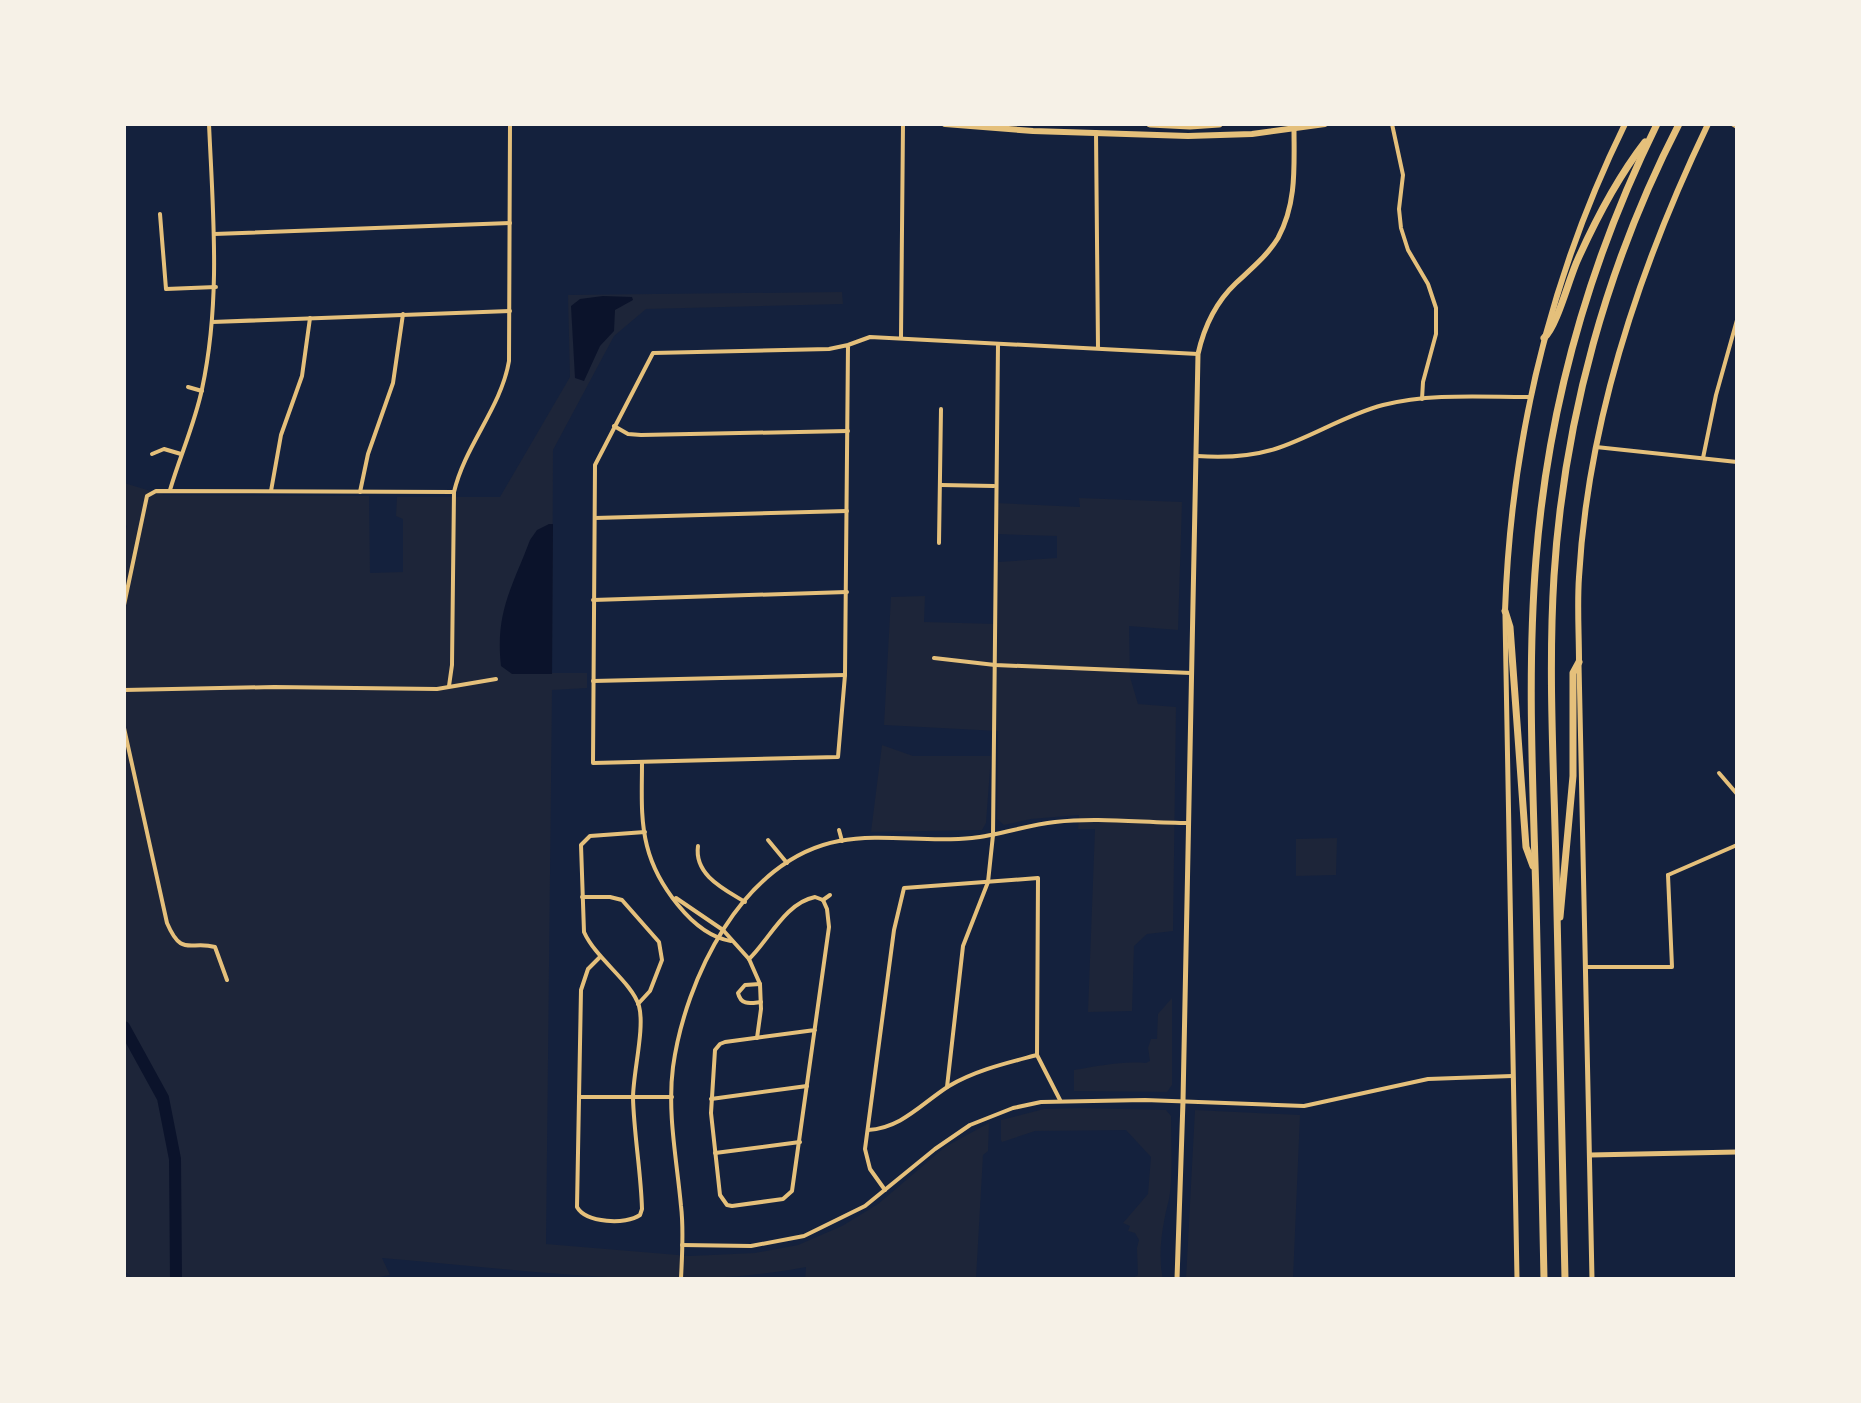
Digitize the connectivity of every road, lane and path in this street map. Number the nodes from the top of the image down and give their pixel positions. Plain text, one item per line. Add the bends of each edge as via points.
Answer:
1 (209, 124) edge
2 (510, 124) edge
3 (903, 124) edge
4 (945, 124) edge
5 (1034, 124) edge
6 (1150, 124) edge
7 (1219, 124) edge
8 (1325, 124) edge
9 (1392, 124) edge
10 (1625, 124) edge
11 (1679, 124) edge
12 (1708, 124) edge
13 (1294, 126) edge
14 (1656, 127) edge
15 (1060, 131) junction
16 (1096, 132) junction
17 (160, 214) dead end
18 (510, 223) junction
19 (214, 234) junction
20 (216, 287) junction
21 (510, 311) junction
22 (403, 314) junction
23 (310, 318) junction
24 (1737, 320) edge
25 (212, 322) junction
26 (901, 337) junction
27 (1544, 338) junction
28 (998, 344) junction
29 (848, 345) junction
30 (1098, 348) junction
31 (1198, 354) junction
32 (188, 387) dead end
33 (202, 391) junction
34 (1530, 397) junction
35 (1422, 399) junction
36 (941, 409) dead end
37 (614, 426) junction
38 (848, 431) junction
39 (1596, 447) junction
40 (152, 454) dead end
41 (181, 454) junction
42 (1197, 456) junction
43 (1703, 458) junction
44 (1737, 462) edge
45 (940, 485) junction
46 (994, 486) junction
47 (170, 490) junction
48 (271, 491) junction
49 (360, 492) junction
50 (454, 492) junction
51 (847, 511) junction
52 (595, 518) junction
53 (939, 543) dead end
54 (847, 592) junction
55 (593, 600) junction
56 (124, 605) edge
57 (1505, 611) junction
58 (934, 658) dead end
59 (1579, 662) junction
60 (995, 665) junction
61 (1193, 673) junction
62 (845, 675) junction
63 (496, 679) dead end
64 (593, 681) junction
65 (449, 686) junction
66 (124, 690) edge
67 (124, 728) edge
68 (642, 763) junction
69 (1719, 773) dead end
70 (1737, 794) edge
71 (1189, 823) junction
72 (839, 830) dead end
73 (645, 832) junction
74 (993, 835) junction
75 (768, 840) dead end
76 (842, 841) junction
77 (1737, 845) edge
78 (698, 846) dead end
79 (787, 863) junction
80 (1536, 872) junction
81 (1660, 873) dead end
82 (1668, 875) junction
83 (988, 882) junction
84 (830, 895) dead end
85 (673, 896) junction
86 (582, 897) junction
87 (823, 900) junction
88 (745, 902) junction
89 (723, 930) junction
90 (718, 939) junction
91 (1557, 939) junction
92 (731, 941) junction
93 (600, 957) junction
94 (749, 959) junction
95 (1586, 967) junction
96 (227, 980) dead end
97 (760, 984) junction
98 (761, 1002) junction
99 (638, 1004) junction
100 (815, 1030) junction
101 (757, 1038) junction
102 (1037, 1055) junction
103 (1512, 1076) junction
104 (807, 1086) junction
105 (947, 1087) junction
106 (579, 1097) junction
107 (633, 1097) junction
108 (672, 1097) junction
109 (711, 1099) junction
110 (1060, 1100) junction
111 (1183, 1101) junction
112 (868, 1130) junction
113 (800, 1142) junction
114 (1737, 1152) edge
115 (715, 1153) junction
116 (1590, 1155) junction
117 (885, 1190) junction
118 (682, 1245) junction
119 (681, 1279) edge
120 (1177, 1279) edge
121 (1517, 1279) edge
122 (1544, 1279) edge
123 (1565, 1279) edge
124 (1592, 1279) edge

1 - 19 street
2 - 18 street
3 - 26 street
4 - 15 main road
5 - 15 main road
6 - 7 highway
8 - 13 main road
9 - 35 street via 1403,175 1401,228 1436,308
10 - 27 main road via 1581,224
11 - 91 highway via 1609,292 1585,374 1564,480 1552,625
12 - 39 main road via 1655,244 1618,356
13 - 16 main road via 1252,134 1188,136
13 - 31 main road via 1294,188 1285,222 1271,248 1222,298
14 - 27 highway via 1599,217
14 - 80 highway via 1586,299 1547,463 1533,607
15 - 16 main road
16 - 30 street
17 - 20 street via 166,289
18 - 19 street
18 - 21 street
19 - 20 street
20 - 25 street
21 - 22 street
21 - 50 street via 504,385 462,465
22 - 23 street
22 - 49 street via 393,383
23 - 25 street
23 - 48 street via 302,376 281,435
24 - 43 street
25 - 33 street
26 - 28 street
26 - 29 street via 870,337
27 - 34 main road
28 - 30 street
28 - 46 street
29 - 37 street via 653,353
29 - 38 street
30 - 31 street
31 - 42 main road
32 - 33 street
33 - 41 street
34 - 35 street
34 - 57 main road via 1512,506
35 - 42 street via 1356,414 1258,454
36 - 45 street
37 - 38 street via 641,435
37 - 52 street via 595,465
38 - 51 street
39 - 43 street
39 - 59 main road via 1579,576
40 - 41 street via 164,449
41 - 47 street
42 - 61 main road
43 - 44 street
45 - 46 street
45 - 53 street
46 - 60 street
47 - 48 street
47 - 56 street via 147,496
48 - 49 street
49 - 50 street
50 - 65 street
51 - 52 street
51 - 54 street
52 - 55 street
54 - 55 street
54 - 62 street
55 - 64 street
57 - 80 highway via 1526,847
57 - 103 main road
58 - 60 street
59 - 91 highway via 1573,673 1572,785
59 - 95 main road
60 - 61 street
60 - 74 street
61 - 71 main road
62 - 64 street
62 - 68 street via 838,757
63 - 65 street
64 - 68 street via 593,763
65 - 66 street
67 - 96 street via 167,923 185,946 215,947
68 - 73 street
69 - 70 street
71 - 74 street via 1058,822
71 - 111 main road
72 - 76 street
73 - 85 street via 651,859
73 - 86 street via 585,839
74 - 76 street
74 - 83 street
75 - 79 street
76 - 79 street
77 - 82 street
78 - 88 street via 705,873
79 - 88 street
80 - 122 highway
81 - 82 street
82 - 95 street via 1672,967
83 - 102 street via 1038,878
83 - 105 street via 963,946
83 - 112 street via 904,888
84 - 87 street
85 - 89 street
85 - 90 street via 684,914
86 - 93 street via 584,932
86 - 99 street via 617,898 659,942 662,960 650,991
87 - 94 street via 803,901
87 - 100 street via 829,927
88 - 89 street
89 - 90 street
89 - 92 street
90 - 92 street
90 - 108 street via 685,1008
91 - 123 highway
92 - 94 street
93 - 99 street
93 - 106 street via 588,969 581,990
94 - 97 street
95 - 116 main road
97 - 98 street
97 - 98 street via 745,985 738,993 746,1004
98 - 101 street
99 - 107 street via 641,1024
100 - 101 street
100 - 104 street
101 - 109 street via 717,1046
102 - 105 street
102 - 110 street
103 - 111 street via 1428,1079 1304,1106
103 - 121 main road
104 - 109 street
104 - 113 street
105 - 112 street via 896,1125
106 - 107 street
106 - 107 street via 581,1213 628,1221 640,1215 642,1203
107 - 108 street
108 - 118 street
109 - 115 street
110 - 111 street
110 - 117 street via 1013,1108 970,1125
111 - 120 main road
112 - 117 street via 870,1169
113 - 115 street
113 - 115 street via 790,1195 783,1199 727,1205 720,1195
114 - 116 main road
116 - 124 main road
117 - 118 street via 865,1206 804,1236 751,1246
118 - 119 street

